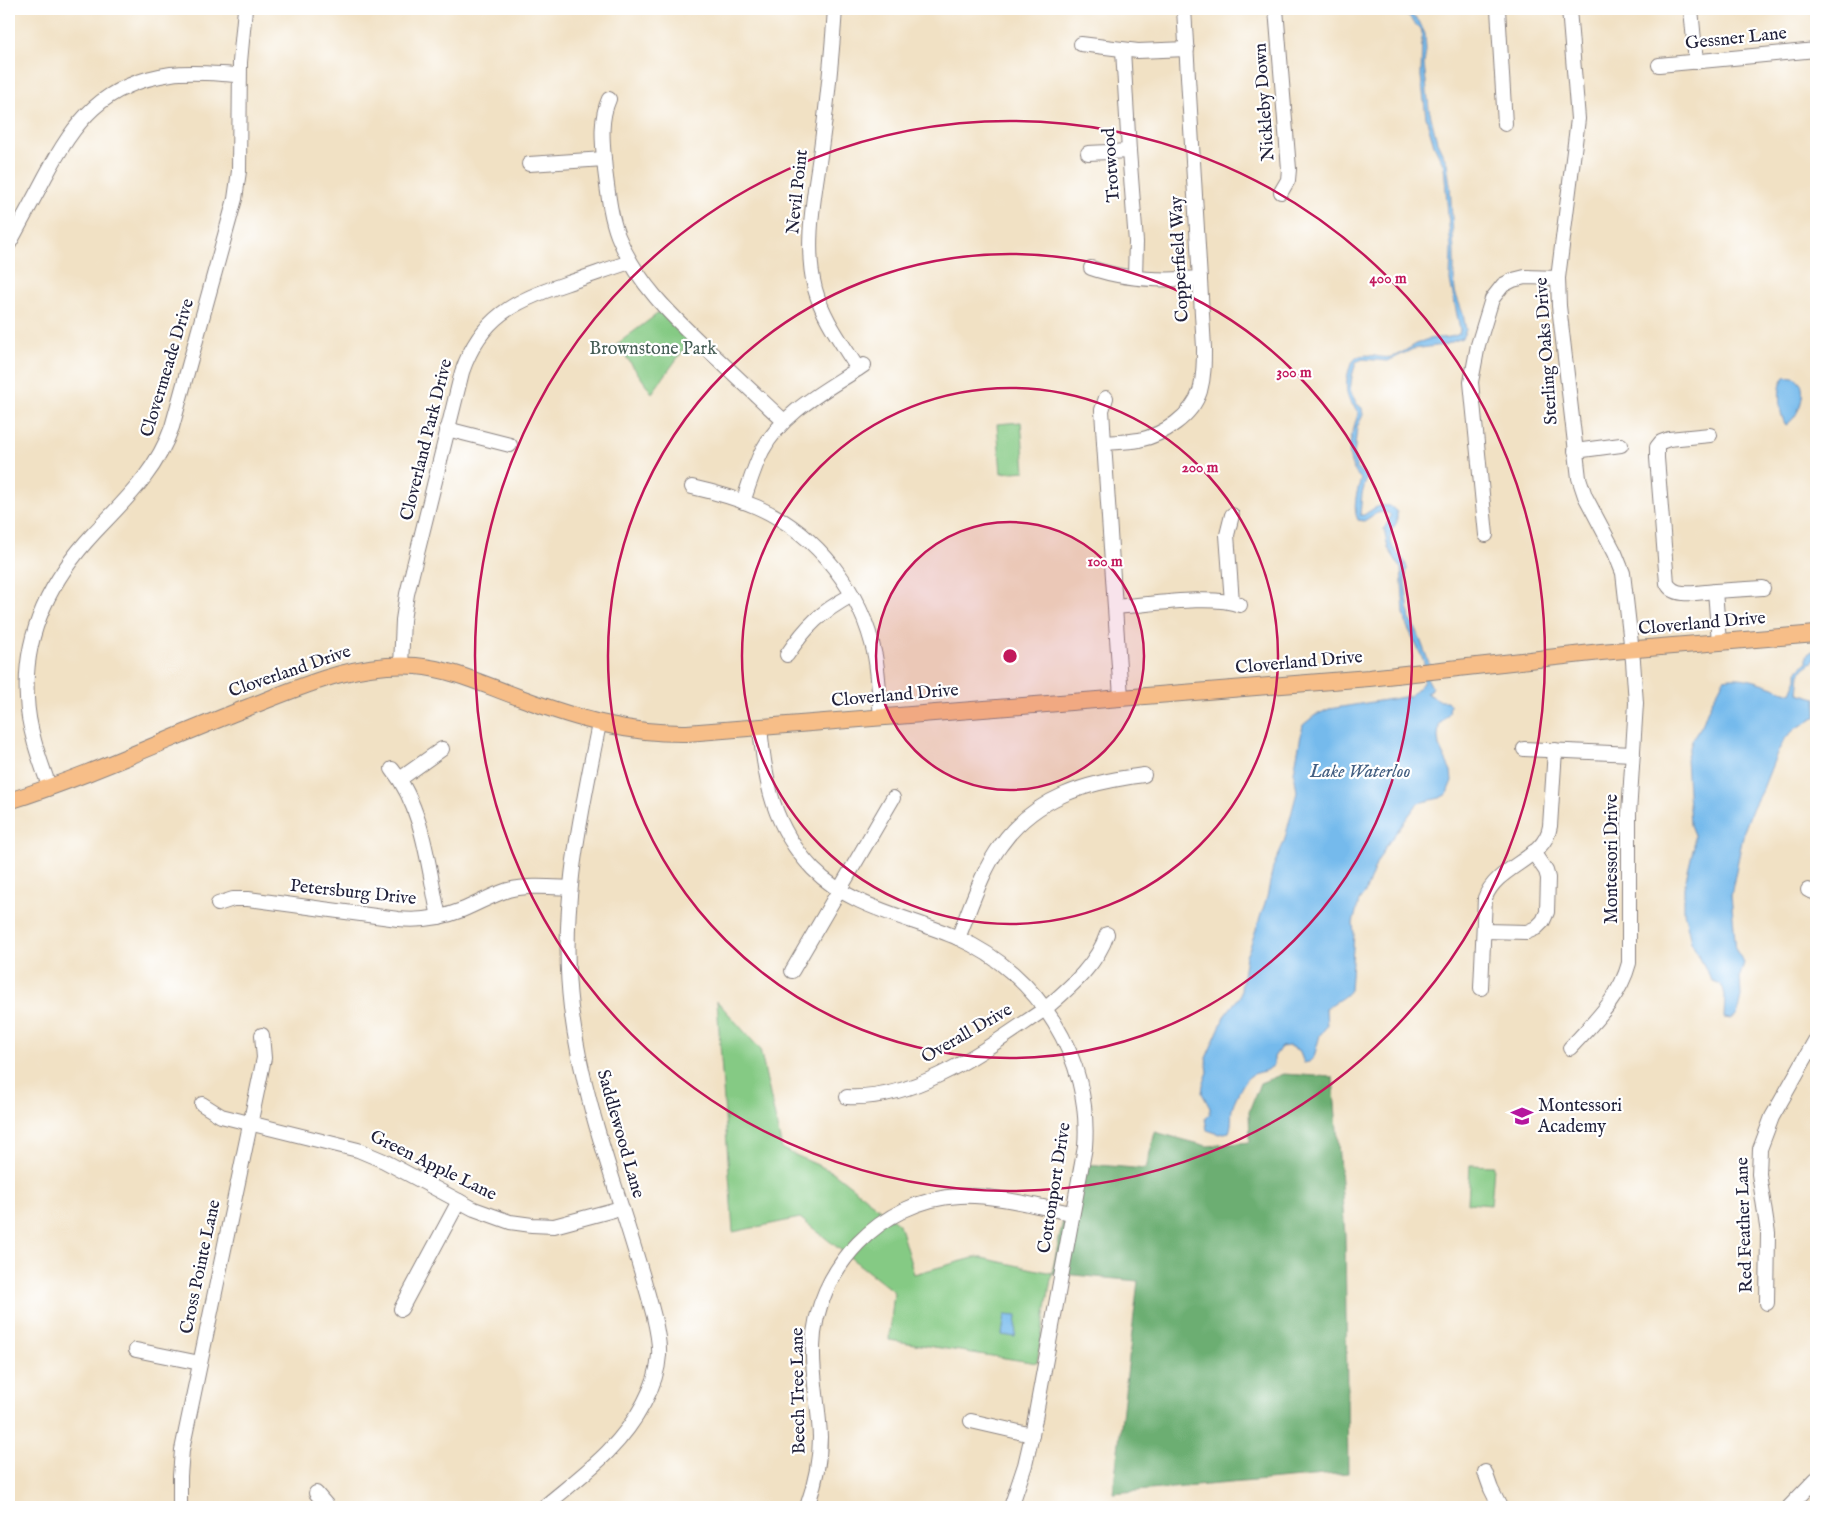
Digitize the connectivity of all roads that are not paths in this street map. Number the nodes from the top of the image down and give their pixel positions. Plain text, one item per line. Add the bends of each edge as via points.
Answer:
1 (245, 9) edge
2 (835, 9) edge
3 (1184, 9) edge
4 (1276, 9) edge
5 (1498, 9) edge
6 (1569, 9) edge
7 (1691, 9) edge
8 (1081, 44) dead end
9 (1187, 49) junction
10 (1123, 50) junction
11 (1816, 50) edge
12 (1696, 62) junction
13 (1659, 65) dead end
14 (239, 75) junction
15 (609, 99) dead end
16 (1505, 124) dead end
17 (1129, 151) junction
18 (1088, 153) dead end
19 (604, 159) junction
20 (529, 164) dead end
21 (1281, 192) dead end
22 (9, 244) edge
23 (630, 262) junction
24 (1091, 268) dead end
25 (1135, 277) junction
26 (1200, 278) junction
27 (1558, 278) junction
28 (1106, 398) dead end
29 (784, 421) junction
30 (447, 429) junction
31 (1710, 435) dead end
32 (510, 444) dead end
33 (1104, 444) junction
34 (1621, 445) dead end
35 (1575, 451) junction
36 (692, 487) dead end
37 (744, 502) junction
38 (1232, 515) dead end
39 (1486, 535) dead end
40 (1763, 588) dead end
41 (1715, 591) junction
42 (852, 594) junction
43 (1116, 607) junction
44 (1816, 634) edge
45 (1719, 642) junction
46 (1632, 650) junction
47 (787, 655) dead end
48 (401, 666) junction
49 (1121, 697) junction
50 (881, 717) junction
51 (599, 724) junction
52 (760, 727) junction
53 (442, 749) dead end
54 (1524, 749) dead end
55 (1555, 750) junction
56 (1633, 754) junction
57 (1144, 775) dead end
58 (49, 786) junction
59 (892, 798) dead end
60 (9, 801) edge
61 (1534, 852) junction
62 (570, 888) junction
63 (840, 890) junction
64 (218, 904) dead end
65 (439, 917) junction
66 (1484, 931) junction
67 (1107, 934) dead end
68 (958, 938) junction
69 (792, 971) dead end
70 (1482, 988) dead end
71 (1045, 1009) junction
72 (262, 1035) dead end
73 (1816, 1039) edge
74 (1570, 1048) dead end
75 (847, 1096) dead end
76 (202, 1104) dead end
77 (251, 1123) junction
78 (459, 1202) junction
79 (621, 1208) junction
80 (1072, 1213) junction
81 (1767, 1303) dead end
82 (401, 1309) dead end
83 (136, 1350) dead end
84 (200, 1363) junction
85 (971, 1421) dead end
86 (1032, 1436) junction
87 (1485, 1472) dead end
88 (1816, 1479) edge
89 (316, 1493) dead end
90 (180, 1507) edge
91 (328, 1507) edge
92 (544, 1507) edge
93 (806, 1507) edge
94 (1011, 1507) edge
95 (1500, 1507) edge
96 (1789, 1507) edge

1 - 14 street, Clovermeade Drive
2 - 29 street, Nevil Point via 811,260 822,308 833,330 861,367
3 - 9 street, Copperfield Way
4 - 21 street, Nickleby Down via 1289,169 1288,180
5 - 16 street
6 - 27 street, Sterling Oaks Drive via 1578,119
7 - 12 street
8 - 10 street
9 - 10 street
9 - 26 street, Copperfield Way
10 - 17 street, Trotwood
11 - 12 street, Gessner Lane
12 - 13 street, Gessner Lane
14 - 22 street via 164,75 132,84 102,101 68,136
14 - 58 street, Clovermeade Drive via 239,171 235,199 168,437 150,471 59,577 34,633 28,662 27,698 36,748
15 - 19 street via 603,116
17 - 18 street
17 - 25 street, Trotwood via 1136,242
19 - 20 street
19 - 23 street via 613,220
23 - 29 street via 670,314
23 - 30 street, Cloverland Park Drive via 542,292 503,311 470,352
24 - 25 street
25 - 26 street
26 - 33 street, Copperfield Way via 1204,368 1199,393 1192,406 1169,428 1154,436
27 - 35 street, Sterling Oaks Drive
27 - 39 street via 1525,277 1503,285 1492,298 1478,346 1470,382
28 - 33 street via 1102,410
29 - 37 street via 762,452
30 - 32 street
30 - 48 street, Cloverland Park Drive via 407,594
31 - 41 street via 1665,440 1658,448 1657,458 1667,585 1680,593
33 - 43 street
34 - 35 street
35 - 46 street, Sterling Oaks Drive via 1582,490 1623,573
36 - 37 street
37 - 42 street via 771,514 806,538 828,560
38 - 43 street via 1227,534 1236,604 1207,601
40 - 41 street
41 - 45 street
42 - 47 street via 818,617
42 - 50 street via 874,653
43 - 49 street
44 - 45 main road, Cloverland Drive
45 - 46 main road, Cloverland Drive
46 - 49 main road, Cloverland Drive via 1368,678
46 - 56 street, Montessori Drive via 1636,703
48 - 51 main road, Cloverland Drive via 454,674
48 - 58 main road, Cloverland Drive via 351,670 329,676
49 - 50 main road, Cloverland Drive
50 - 52 main road, Cloverland Drive
51 - 52 main road, Cloverland Drive via 675,734
51 - 62 street, Saddlewood Lane via 577,830
52 - 63 street, Cottonport Drive via 766,779 780,822 812,868
53 - 65 street via 396,774 418,818
54 - 55 street
55 - 56 street
55 - 61 street via 1550,830 1546,840
56 - 74 street, Montessori Drive via 1629,814 1629,964 1617,993
57 - 68 street via 1081,787 1054,798 1030,814 994,854
58 - 60 main road, Cloverland Drive
59 - 63 street
61 - 66 street via 1497,879 1489,890 1485,898
61 - 66 street via 1548,878 1547,912 1543,922 1527,932
62 - 65 street, Petersburg Drive via 537,886 509,890
62 - 79 street, Saddlewood Lane via 567,958 574,1029 585,1083
63 - 68 street, Cottonport Drive via 876,908
63 - 69 street
64 - 65 street, Petersburg Drive via 240,899 398,919
66 - 70 street
67 - 71 street, Overall Drive via 1093,961
68 - 71 street, Cottonport Drive via 1004,965
71 - 75 street, Overall Drive via 972,1057 930,1079 883,1094
71 - 80 street, Cottonport Drive via 1071,1055 1085,1109 1084,1147
72 - 77 street, Cross Pointe Lane via 264,1054
73 - 81 street, Red Feather Lane via 1772,1117 1760,1153 1759,1174 1768,1233
76 - 77 street, Green Apple Lane via 221,1116
77 - 78 street, Green Apple Lane via 358,1150
77 - 84 street, Cross Pointe Lane
78 - 79 street, Green Apple Lane via 510,1222 548,1226
78 - 82 street
79 - 92 street, Saddlewood Lane via 654,1317 659,1345 656,1374 637,1416 619,1441 592,1469
80 - 86 street, Cottonport Drive
80 - 93 street, Beech Tree Lane via 974,1196 946,1197 900,1211 869,1232 856,1246 833,1275 817,1316 813,1354 820,1451 816,1480
83 - 84 street
84 - 90 street, Cross Pointe Lane via 181,1456
85 - 86 street
86 - 94 street, Cottonport Drive
87 - 95 street
88 - 96 street
89 - 91 street

